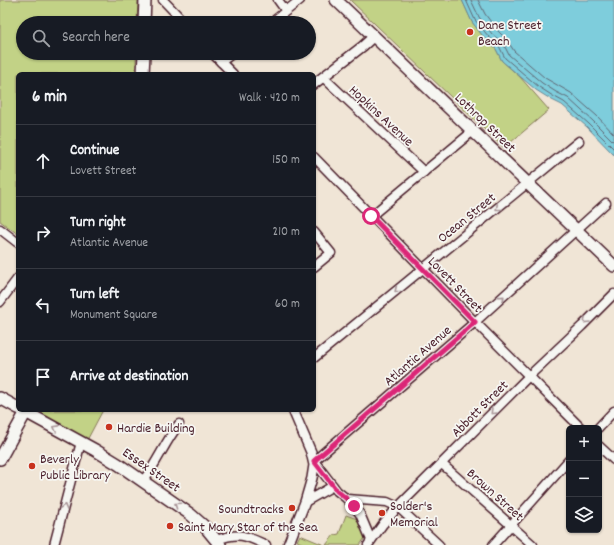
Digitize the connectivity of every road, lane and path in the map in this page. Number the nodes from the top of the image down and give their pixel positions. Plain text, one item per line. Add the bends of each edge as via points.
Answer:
1 (145, 0) edge
2 (163, 0) edge
3 (278, 0) edge
4 (300, 0) edge
5 (336, 0) edge
6 (286, 11) junction
7 (144, 16) edge
8 (178, 16) edge
9 (280, 16) edge
10 (374, 36) junction
11 (144, 60) edge
12 (224, 60) edge
13 (221, 62) joint
14 (143, 72) edge
15 (230, 72) edge
16 (323, 77) junction
17 (316, 82) edge
18 (473, 131) junction
19 (580, 141) dead end
20 (316, 159) edge
21 (424, 172) junction
22 (528, 183) junction
23 (606, 203) dead end
24 (371, 216) junction
25 (0, 229) edge
26 (577, 231) junction
27 (316, 234) edge
28 (16, 241) edge
29 (316, 265) edge
30 (614, 266) edge
31 (423, 269) junction
32 (16, 281) edge
33 (614, 294) edge
34 (0, 302) edge
35 (475, 322) junction
36 (316, 356) edge
37 (529, 376) junction
38 (0, 398) edge
39 (16, 406) edge
40 (614, 411) edge
41 (22, 412) edge
42 (27, 412) edge
43 (294, 412) edge
44 (179, 424) dead end
45 (578, 425) edge
46 (601, 425) edge
47 (82, 442) junction
48 (602, 449) edge
49 (0, 459) edge
50 (614, 460) edge
51 (314, 461) junction
52 (568, 461) edge
53 (442, 464) junction
54 (143, 481) junction
55 (333, 486) junction
56 (347, 499) junction
57 (305, 502) junction
58 (398, 507) junction
59 (512, 525) junction
60 (370, 542) edge
61 (218, 543) edge
62 (54, 545) edge
63 (266, 545) edge
64 (288, 545) edge
65 (439, 545) edge
66 (493, 545) edge
67 (533, 545) edge

1 - 7 main road
2 - 8 street
3 - 6 street
4 - 6 street
5 - 10 main road, Lothrop Street
6 - 9 street
10 - 16 street
10 - 18 main road, Lothrop Street
11 - 14 main road
12 - 13 street
13 - 15 street
16 - 17 street
16 - 21 street, Hopkins Avenue
18 - 21 street
18 - 22 main road, Lothrop Street
19 - 22 street, Ocean Street
20 - 24 street, Lovett Street
21 - 24 street
22 - 26 main road, Lothrop Street
22 -> 31 street, Ocean Street
23 - 26 street, Atlantic Avenue
24 - 31 street, Lovett Street
25 - 28 street
26 - 30 main road, Lothrop Street
35 -> 26 street, Atlantic Avenue
27 - 29 street via 331,253
31 - 35 street, Lovett Street
31 -> 36 street, Ocean Street
32 - 34 street
33 -> 37 street, Abbott Street
35 - 37 street, Lovett Street
35 - 51 street, Atlantic Avenue
37 - 45 street, Lovett Street
37 -> 53 street, Abbott Street
38 - 39 main road, Essex Street
40 - 46 street
41 - 49 main road
47 -> 42 main road, Essex Street
43 - 51 street
44 - 54 street
47 - 54 main road, Essex Street
62 -> 47 street
48 - 50 street
51 - 55 street
51 - 57 street
52 - 59 street
53 - 58 street, Abbott Street
53 - 59 street, Brown Street
61 -> 54 main road, Essex Street via 199,521
55 - 56 street
55 - 57 street
56 - 58 street via 387,502
56 - 60 street via 360,514
57 - 64 street
58 - 60 street, Abbott Street
58 - 65 street
59 - 66 street
59 - 67 street, Brown Street
61 - 63 street via 228,536 235,535 250,537

